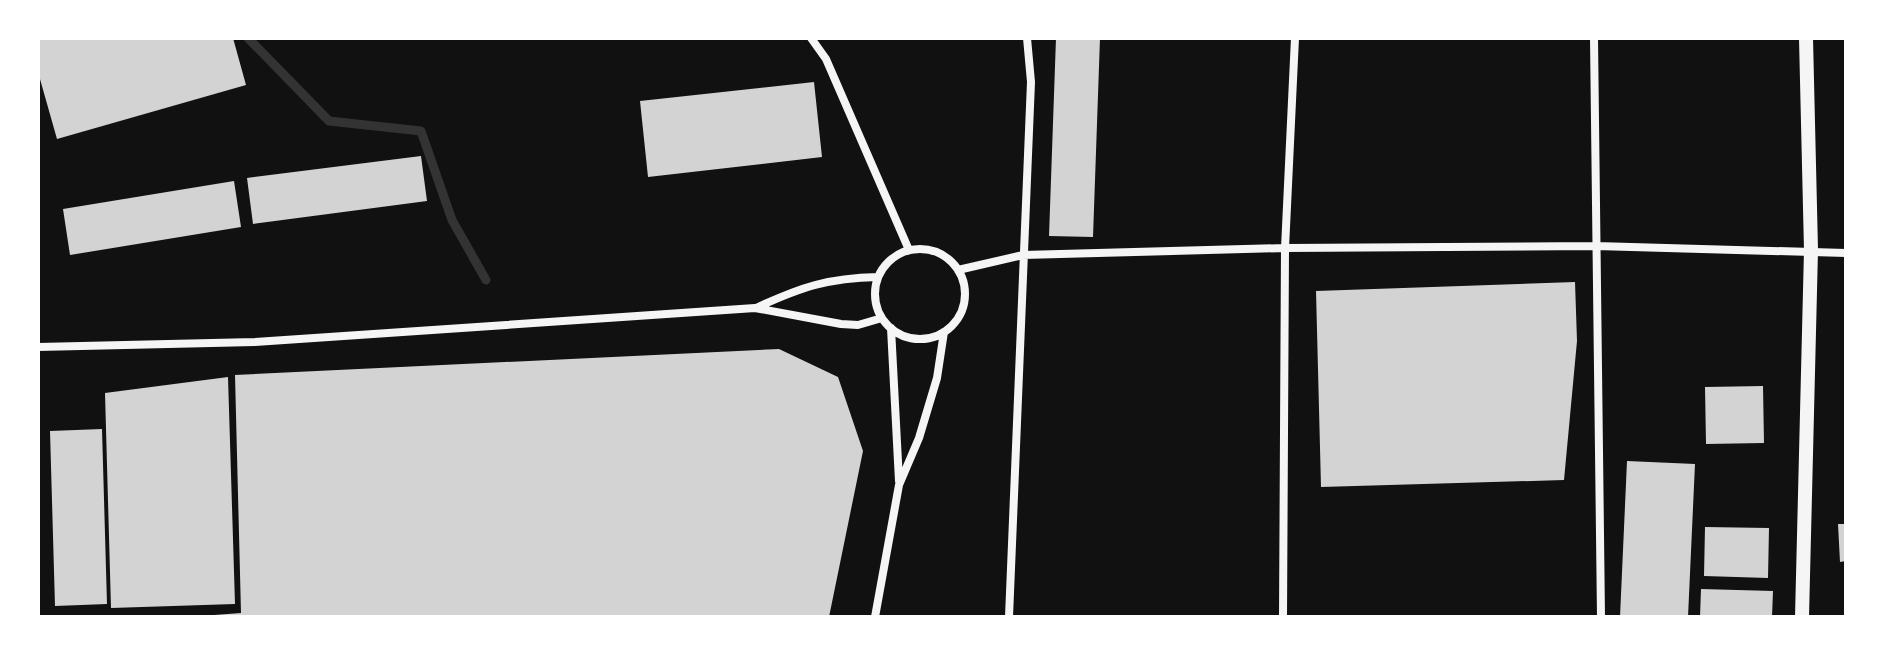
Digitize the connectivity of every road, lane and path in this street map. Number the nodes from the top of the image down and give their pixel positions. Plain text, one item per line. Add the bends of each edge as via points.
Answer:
1 (811, 38) edge
2 (1027, 38) edge
3 (1295, 38) edge
4 (1594, 38) edge
5 (1806, 38) edge
6 (1596, 246) junction
7 (1285, 248) junction
8 (909, 250) junction
9 (1811, 250) junction
10 (1846, 253) edge
11 (1023, 255) junction
12 (958, 270) junction
13 (878, 277) junction
14 (755, 308) junction
15 (882, 318) junction
16 (891, 328) junction
17 (944, 332) junction
18 (38, 347) edge
19 (899, 485) junction
20 (875, 617) edge
21 (1009, 617) edge
22 (1283, 617) edge
23 (1601, 617) edge
24 (1802, 617) edge

1 - 8 street via 826,59
2 - 11 street via 1031,82
3 - 7 street
4 - 6 street
5 - 9 street
6 - 7 street
6 - 9 street
6 - 23 street
7 - 11 street
7 - 22 street
8 - 12 street via 936,252
8 - 13 street via 896,255
9 - 10 street
9 - 24 street
11 - 12 street
11 - 21 street
12 - 17 street via 965,297 955,322
13 - 14 street via 840,278
13 - 15 street via 876,305
14 - 15 street via 841,324
14 - 18 street via 255,342
15 - 16 street
16 - 17 street via 917,339
16 - 19 street
17 - 19 street via 937,378
19 - 20 street

